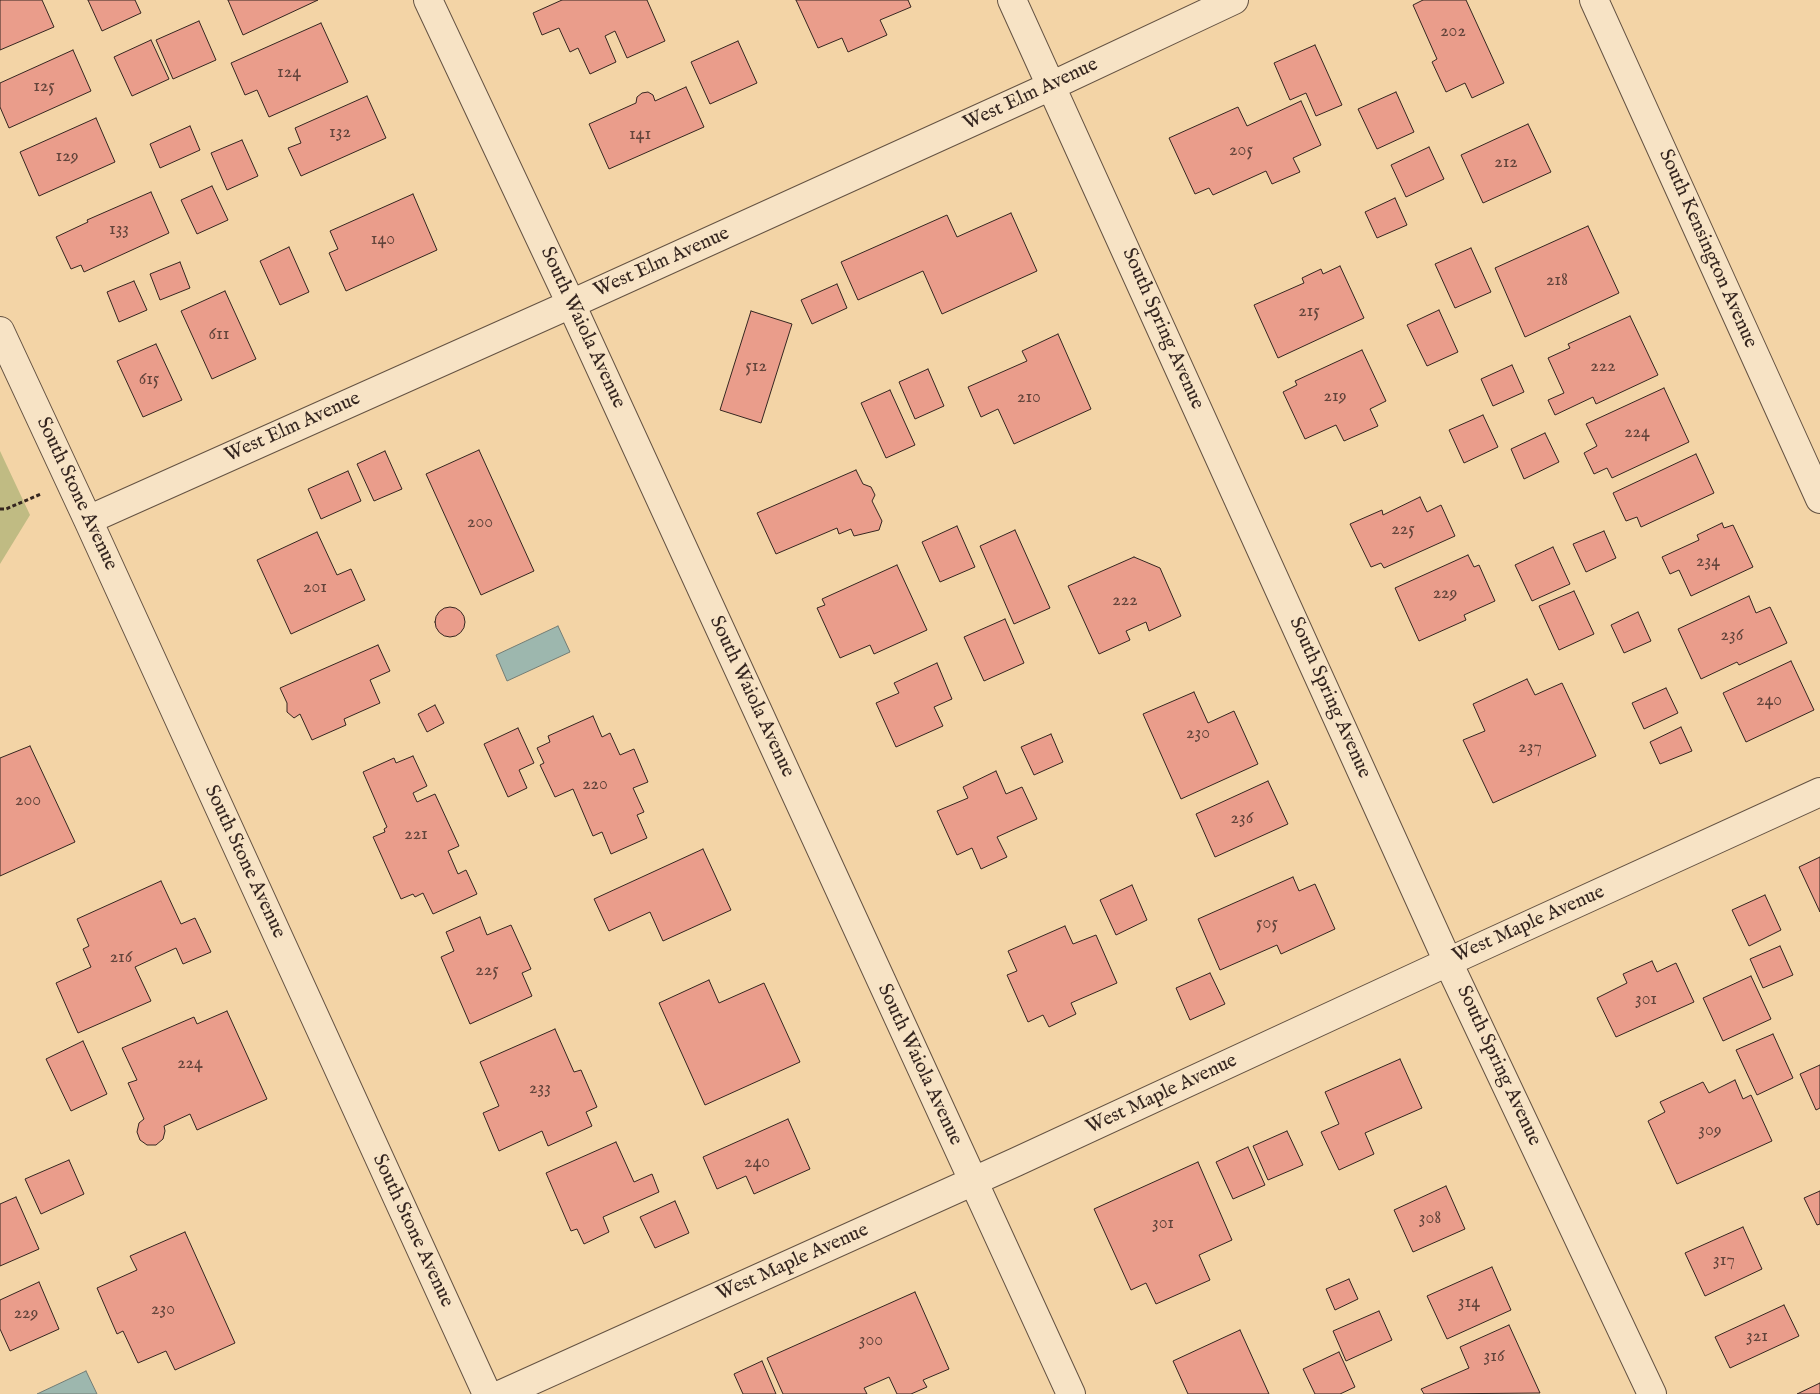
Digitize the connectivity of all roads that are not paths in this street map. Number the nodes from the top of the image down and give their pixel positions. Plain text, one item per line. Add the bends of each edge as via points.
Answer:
1 (428, 0) edge
2 (1012, 0) edge
3 (1234, 0) edge
4 (1594, 0) edge
5 (1051, 86) junction
6 (571, 304) junction
7 (0, 332) edge
8 (1820, 499) edge
9 (88, 520) junction
10 (1820, 792) edge
11 (1448, 962) junction
12 (973, 1182) junction
13 (487, 1394) edge
14 (502, 1394) edge
15 (1071, 1394) edge
16 (1652, 1394) edge

1 - 6 street, South Waiola Avenue
2 - 5 street, South Spring Avenue
3 - 5 street, West Elm Avenue
4 - 8 street, South Kensington Avenue
5 - 6 street, West Elm Avenue
5 - 11 street, South Spring Avenue
6 - 9 street, West Elm Avenue
6 - 12 street, South Waiola Avenue
7 - 9 street, South Stone Avenue
9 - 13 street, South Stone Avenue
10 - 11 street, West Maple Avenue
11 - 12 street, West Maple Avenue
11 - 16 street, South Spring Avenue
12 - 14 street, West Maple Avenue
12 - 15 street, South Waiola Avenue

